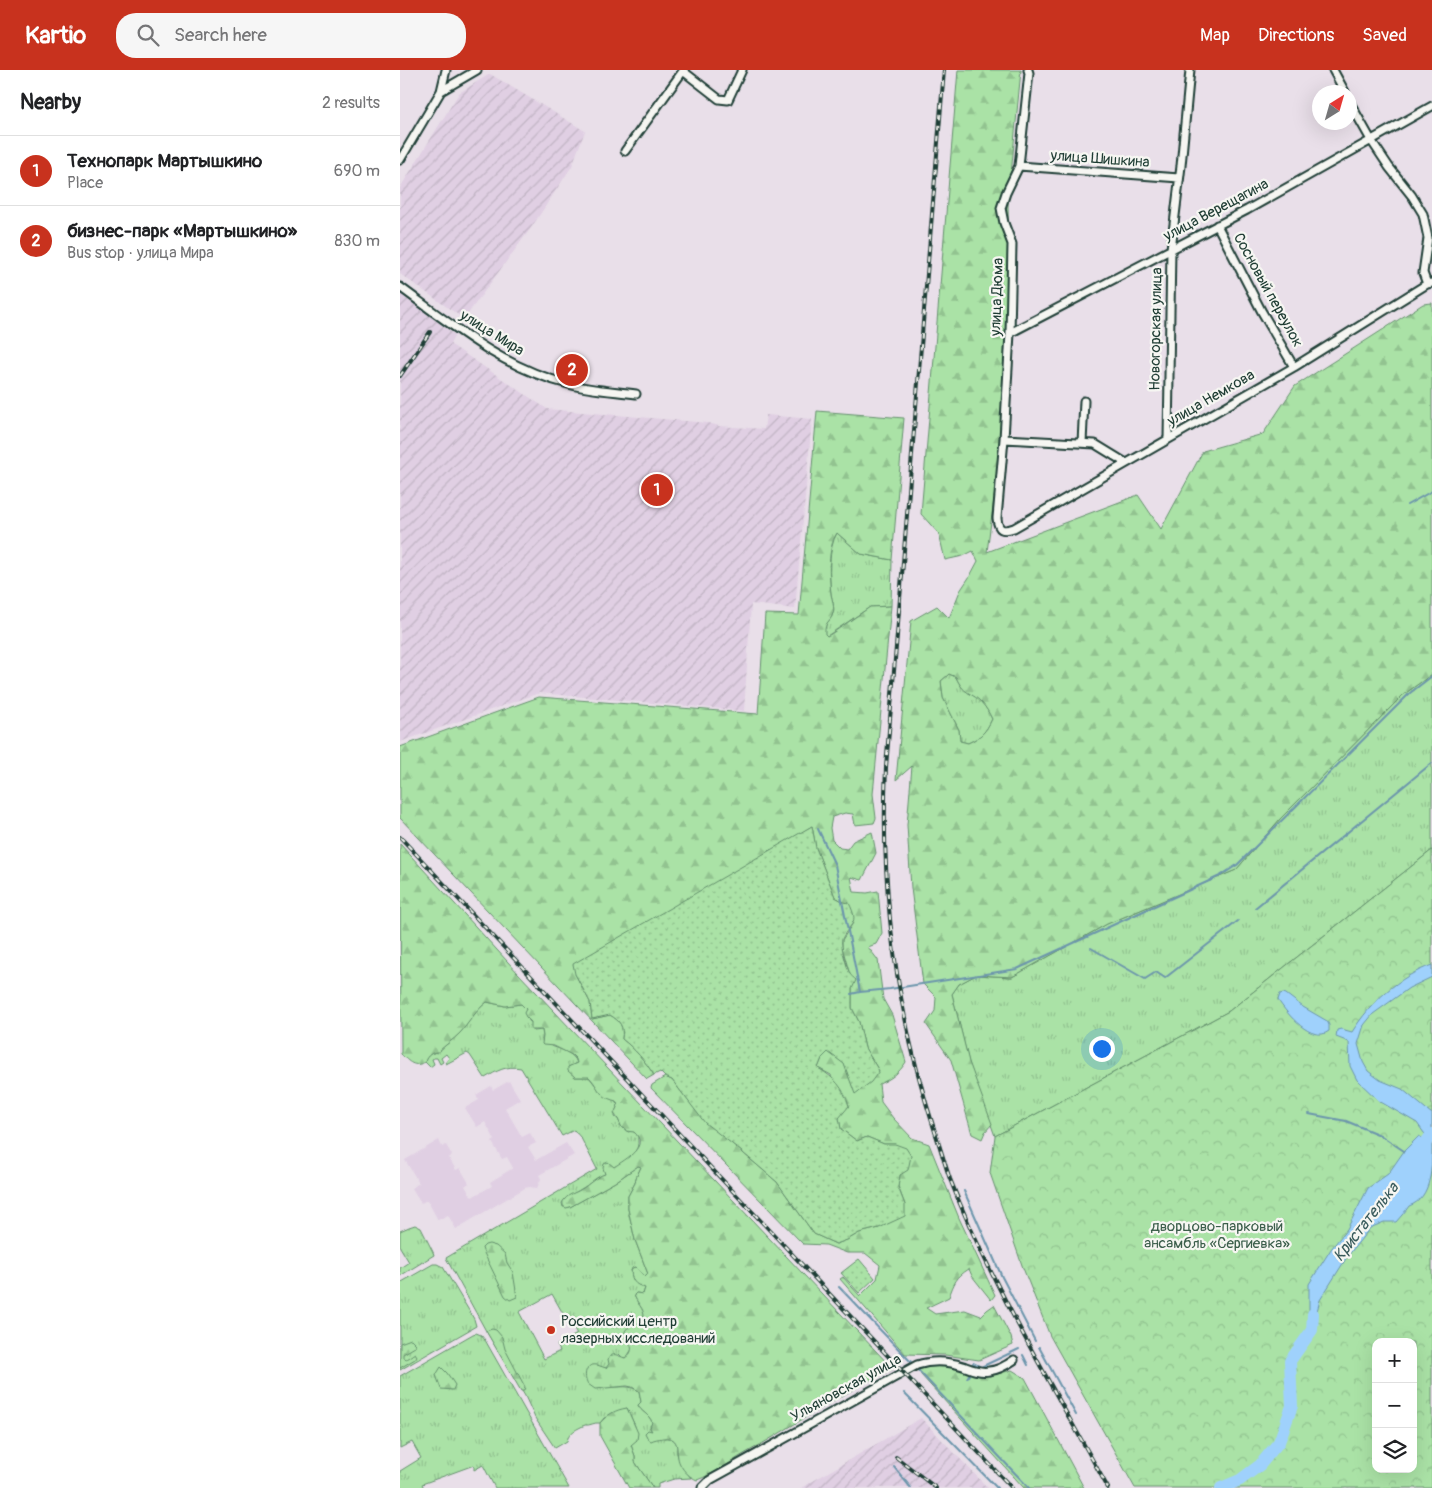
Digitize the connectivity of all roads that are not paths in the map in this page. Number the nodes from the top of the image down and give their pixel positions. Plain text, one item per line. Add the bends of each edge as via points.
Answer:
1 (446, 70) edge
2 (477, 70) edge
3 (742, 70) edge
4 (1028, 70) edge
5 (1190, 70) edge
6 (1333, 70) edge
7 (1341, 85) edge
8 (441, 91) junction
9 (1432, 106) edge
10 (1357, 114) edge
11 (1371, 140) junction
12 (410, 146) junction
13 (400, 147) edge
14 (625, 151) dead end
15 (400, 160) edge
16 (1019, 166) junction
17 (1179, 178) junction
18 (1217, 225) junction
19 (1171, 249) junction
20 (1429, 284) edge
21 (400, 287) edge
22 (1010, 333) junction
23 (1294, 367) junction
24 (636, 394) dead end
25 (1084, 401) dead end
26 (1004, 439) junction
27 (1168, 439) junction
28 (1082, 443) junction
29 (1126, 464) junction
30 (1001, 529) joint
31 (1014, 1360) dead end
32 (702, 1488) edge

1 - 8 street
2 - 8 street
3 - 14 street via 728,100 719,99 683,71
4 - 16 street, улица Дюма
5 - 17 street, Новогорская улица
6 - 7 street
8 - 12 street
9 - 11 street, улица Верещагина
10 - 11 street
11 - 18 street, улица Верещагина
11 - 20 street via 1423,214 1428,238 1423,273
12 - 13 street
12 - 15 street
16 - 17 street, улица Шишкина
16 - 22 street, улица Дюма via 1002,208 1012,244
17 - 19 street, Новогорская улица
18 - 19 street, улица Верещагина
18 - 23 street, Сосновый переулок
19 - 22 street, улица Верещагина
19 - 27 street, Новогорская улица
20 - 23 street, улица Немкова
21 - 24 street, улица Мира via 488,351 527,371 568,384
22 - 26 street, улица Дюма
23 - 27 street, улица Немкова
25 - 28 street
26 - 28 street
26 - 30 street, улица Дюма via 997,518
27 - 29 street, улица Немкова
28 - 29 street via 1095,444
29 - 30 street, улица Немкова via 1014,528
31 - 32 street, Ульяновская улица via 989,1372 945,1362 929,1361 917,1365 710,1480

